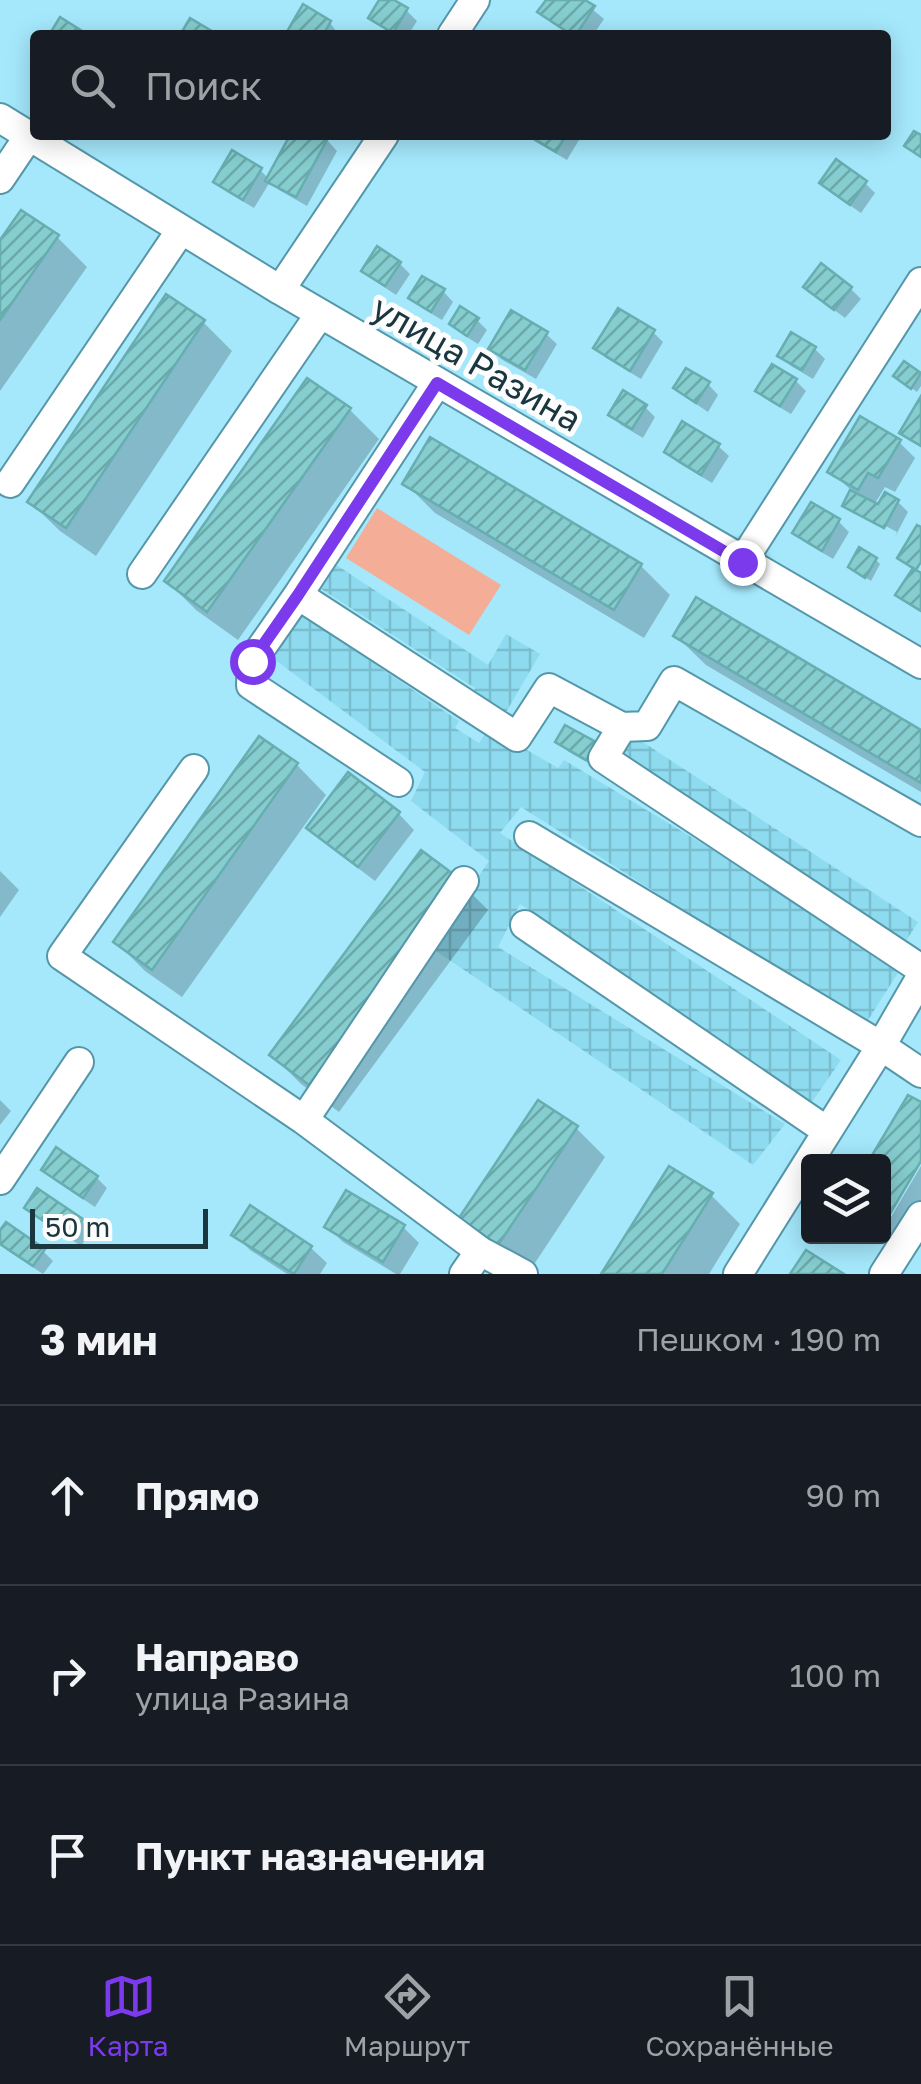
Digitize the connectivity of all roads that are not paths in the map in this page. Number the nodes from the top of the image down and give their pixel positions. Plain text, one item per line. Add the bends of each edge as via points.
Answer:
1 (476, 0) edge
2 (455, 30) edge
3 (0, 118) edge
4 (28, 136) joint
5 (35, 140) edge
6 (381, 140) edge
7 (0, 179) edge
8 (181, 230) junction
9 (921, 282) edge
10 (280, 290) junction
11 (320, 314) junction
12 (437, 383) junction
13 (10, 483) dead end
14 (742, 562) junction
15 (142, 574) dead end
16 (298, 595) junction
17 (921, 664) edge
18 (622, 726) junction
19 (194, 769) dead end
20 (398, 782) dead end
21 (921, 822) edge
22 (529, 836) dead end
23 (464, 881) dead end
24 (524, 925) dead end
25 (921, 973) edge
26 (881, 1046) junction
27 (79, 1062) dead end
28 (921, 1074) edge
29 (304, 1120) junction
30 (827, 1131) junction
31 (0, 1180) edge
32 (921, 1216) edge
33 (472, 1262) edge
34 (523, 1274) edge
35 (738, 1274) edge
36 (884, 1274) edge

1 - 2 street
3 - 4 street, улица Разина
4 - 7 street
5 - 8 street, улица Разина
6 - 10 street
8 - 10 street, улица Разина
8 - 13 street
9 - 14 street
10 - 11 street, улица Разина
11 - 12 street, улица Разина
11 - 15 street
12 - 14 street, улица Разина
12 - 16 street
14 - 17 street, улица Разина
16 - 18 street via 517,737 549,688
16 - 20 street via 252,661 251,685
18 - 21 street via 647,726 674,681
18 - 25 street via 602,758
19 - 29 street via 62,956
22 - 26 street
23 - 29 street
24 - 30 street
25 - 26 street
26 - 28 street
26 - 30 street
27 - 31 street
29 - 33 street
30 - 35 street
32 - 36 street
33 - 34 street

